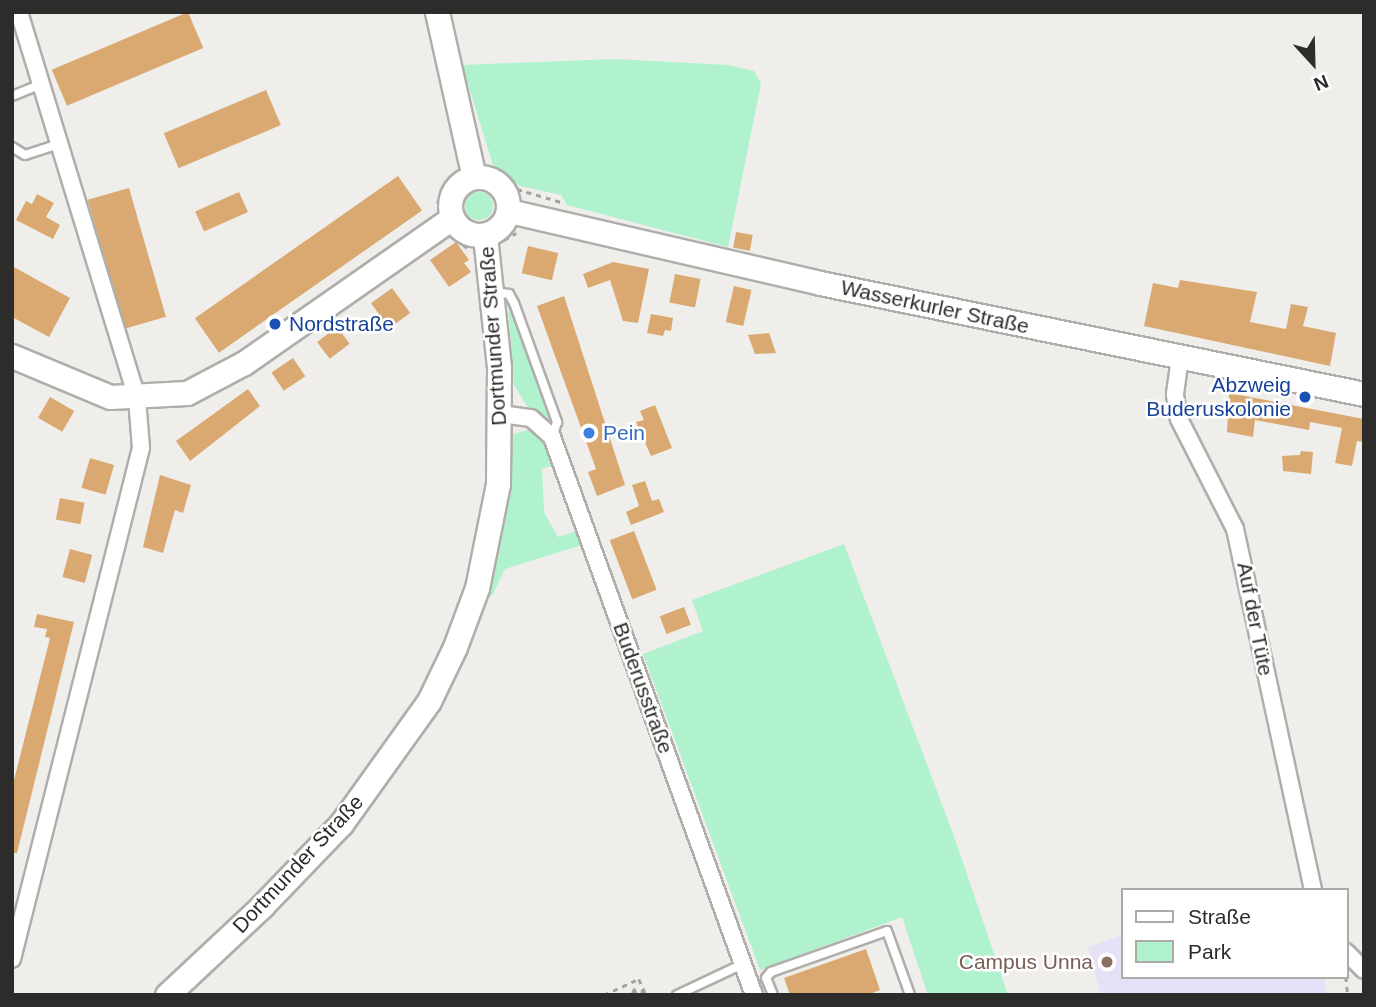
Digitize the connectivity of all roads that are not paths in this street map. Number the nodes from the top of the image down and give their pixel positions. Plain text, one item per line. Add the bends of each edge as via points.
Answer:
1 (19, 12) edge
2 (437, 12) edge
3 (41, 84) junction
4 (12, 96) edge
5 (60, 144) junction
6 (12, 147) edge
7 (473, 171) junction
8 (509, 211) junction
9 (444, 222) junction
10 (493, 242) junction
11 (492, 291) junction
12 (12, 356) edge
13 (1180, 358) junction
14 (1364, 394) edge
15 (137, 398) junction
16 (501, 414) junction
17 (552, 437) junction
18 (1313, 888) edge
19 (1348, 954) edge
20 (12, 958) edge
21 (743, 964) junction
22 (1364, 970) edge
23 (167, 995) edge
24 (677, 995) edge
25 (754, 995) edge
26 (772, 995) edge
27 (910, 995) edge

1 - 3 street
2 - 7 main road
3 - 4 lane
3 - 5 street
5 - 6 lane via 25,155
5 - 15 street
7 - 8 main road via 503,189
7 - 9 main road via 454,190
8 - 10 main road
8 - 13 main road, Wasserkurler Straße via 796,278
9 - 10 main road
9 - 15 main road via 214,382 168,397
10 - 11 main road, Dortmunder Straße
11 - 16 main road, Dortmunder Straße
11 - 17 lane via 509,294 514,303 557,422
12 - 15 main road via 83,390
13 - 14 main road, Wasserkurler Straße
13 - 18 street, Auf der Tüte via 1175,396 1179,419 1236,529
15 - 20 street via 141,448
16 - 17 street via 531,418
16 - 23 main road, Dortmunder Straße via 498,484 477,588 429,701 341,824
17 - 21 street, Buderusstraße
19 - 22 street
21 - 24 lane
21 - 25 street, Buderusstraße
26 - 27 lane via 766,978 771,972 887,931

